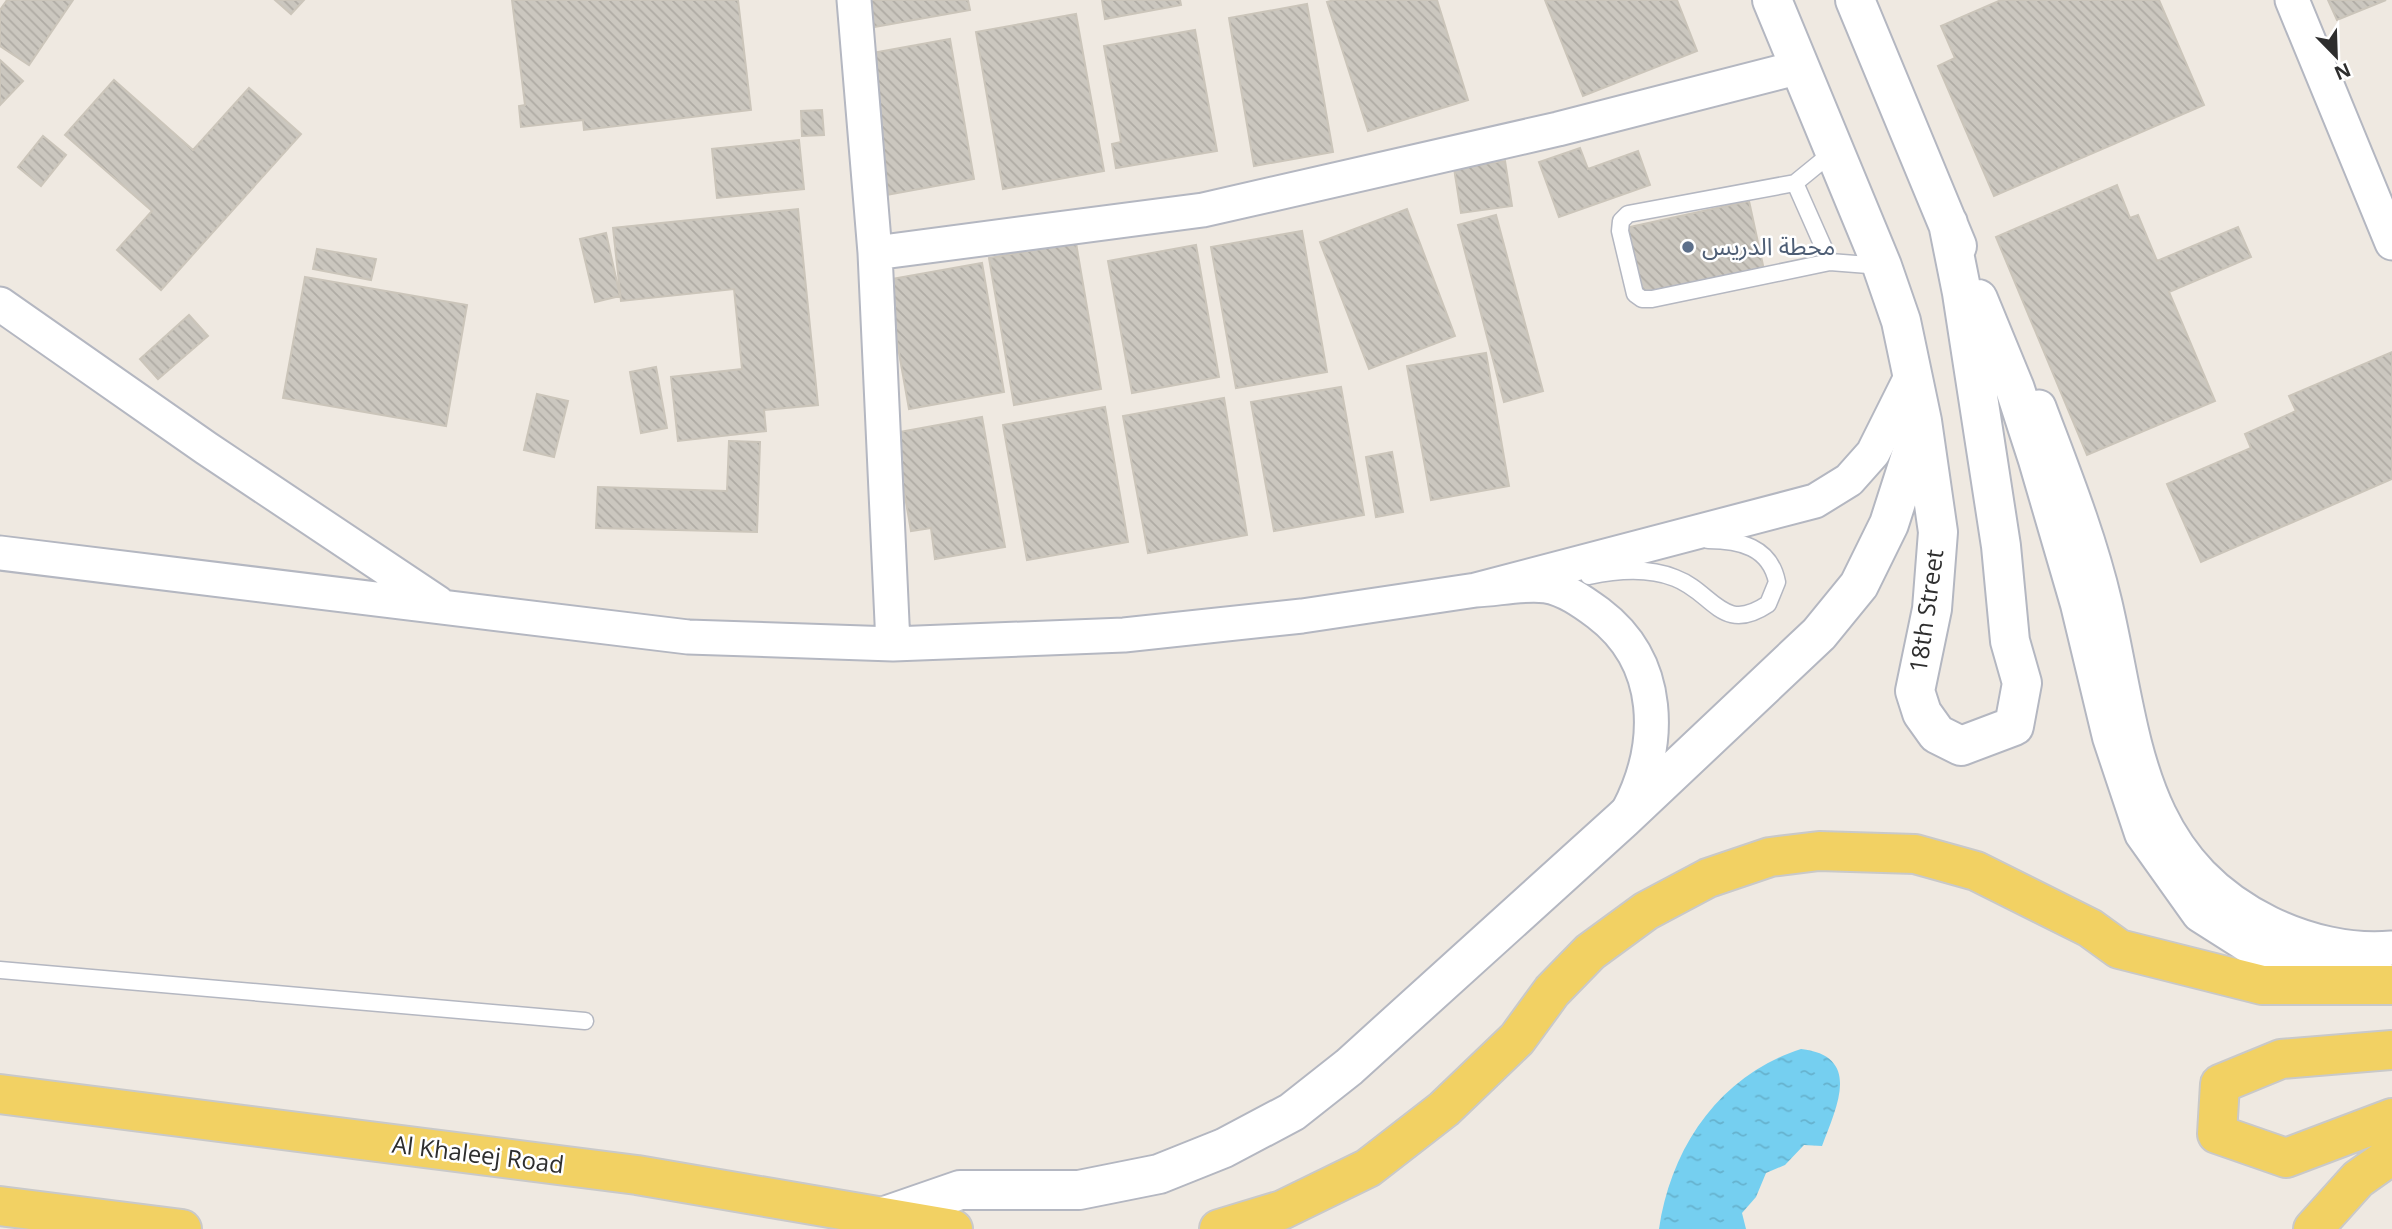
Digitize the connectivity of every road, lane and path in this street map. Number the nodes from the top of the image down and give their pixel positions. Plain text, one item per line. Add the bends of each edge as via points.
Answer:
1 (854, 0) edge
2 (1772, 0) edge
3 (1855, 0) edge
4 (2292, 0) edge
5 (1800, 67) junction
6 (1835, 150) junction
7 (1794, 183) junction
8 (1948, 223) junction
9 (2392, 243) edge
10 (875, 253) junction
11 (1830, 262) junction
12 (1882, 267) junction
13 (0, 304) edge
14 (1913, 373) junction
15 (1922, 421) junction
16 (1675, 539) junction
17 (0, 553) edge
18 (1546, 586) junction
19 (1476, 590) junction
20 (444, 607) junction
21 (893, 644) junction
22 (1623, 819) junction
23 (2392, 948) edge
24 (0, 970) edge
25 (2392, 978) edge
26 (2392, 985) edge
27 (585, 1021) dead end
28 (2392, 1050) edge
29 (7, 1096) edge
30 (2392, 1118) edge
31 (2392, 1155) edge
32 (0, 1183) edge
33 (0, 1206) edge
34 (882, 1217) junction
35 (137, 1223) junction
36 (182, 1229) edge
37 (953, 1229) edge
38 (1219, 1229) edge
39 (2313, 1229) edge

1 - 10 street
2 - 5 street, 18th Street
3 - 8 street
4 - 9 street
5 - 6 street, 18th Street
5 - 10 street via 1558,129 1203,210
6 - 7 lane
6 - 12 street, 18th Street
7 - 11 lane
7 - 11 lane via 1628,214 1620,231 1635,294 1652,299
8 - 15 street, 18th Street via 2001,546 2010,641 2022,683 2014,726 1961,746 1937,734 1922,713 1915,691 1932,609 1937,532
8 - 23 street via 2013,341 2064,474 2105,601 2140,769 2176,844 2230,902 2295,936 2337,945
8 - 25 street via 2015,389 2038,460 2081,604 2112,737 2144,833 2201,913 2253,946 2350,972
10 - 21 street
11 - 12 lane
12 - 14 street, 18th Street
13 - 20 street
14 - 15 street, 18th Street
14 - 16 street via 1873,453 1849,480 1815,501
15 - 22 street via 1889,524 1859,586 1818,634
16 - 18 lane via 1722,540 1758,549 1777,582 1768,604 1745,616 1732,616 1678,579 1658,572 1605,572
16 - 19 street
17 - 20 street
18 - 19 street
18 - 22 street via 1581,600 1612,624 1630,645 1645,676 1653,708 1653,735 1641,786
19 - 21 street via 1303,616 1124,635
20 - 21 street via 688,637
22 - 34 street via 1349,1067 1292,1112 1224,1148 1159,1174 1079,1190 960,1190
24 - 27 lane
26 - 38 main road via 2262,985 2119,949 2090,928 1976,871 1915,854 1819,851 1770,857 1708,878 1646,911 1590,952 1552,990 1517,1039 1444,1109 1368,1168 1282,1210
28 - 30 main road via 2281,1059 2220,1084 2217,1135 2286,1157
29 - 34 main road, Al Khaleej Road via 637,1175
31 - 39 main road via 2358,1179
32 - 35 main road
33 - 35 main road
34 - 37 main road, Al Khaleej Road
35 - 36 main road

